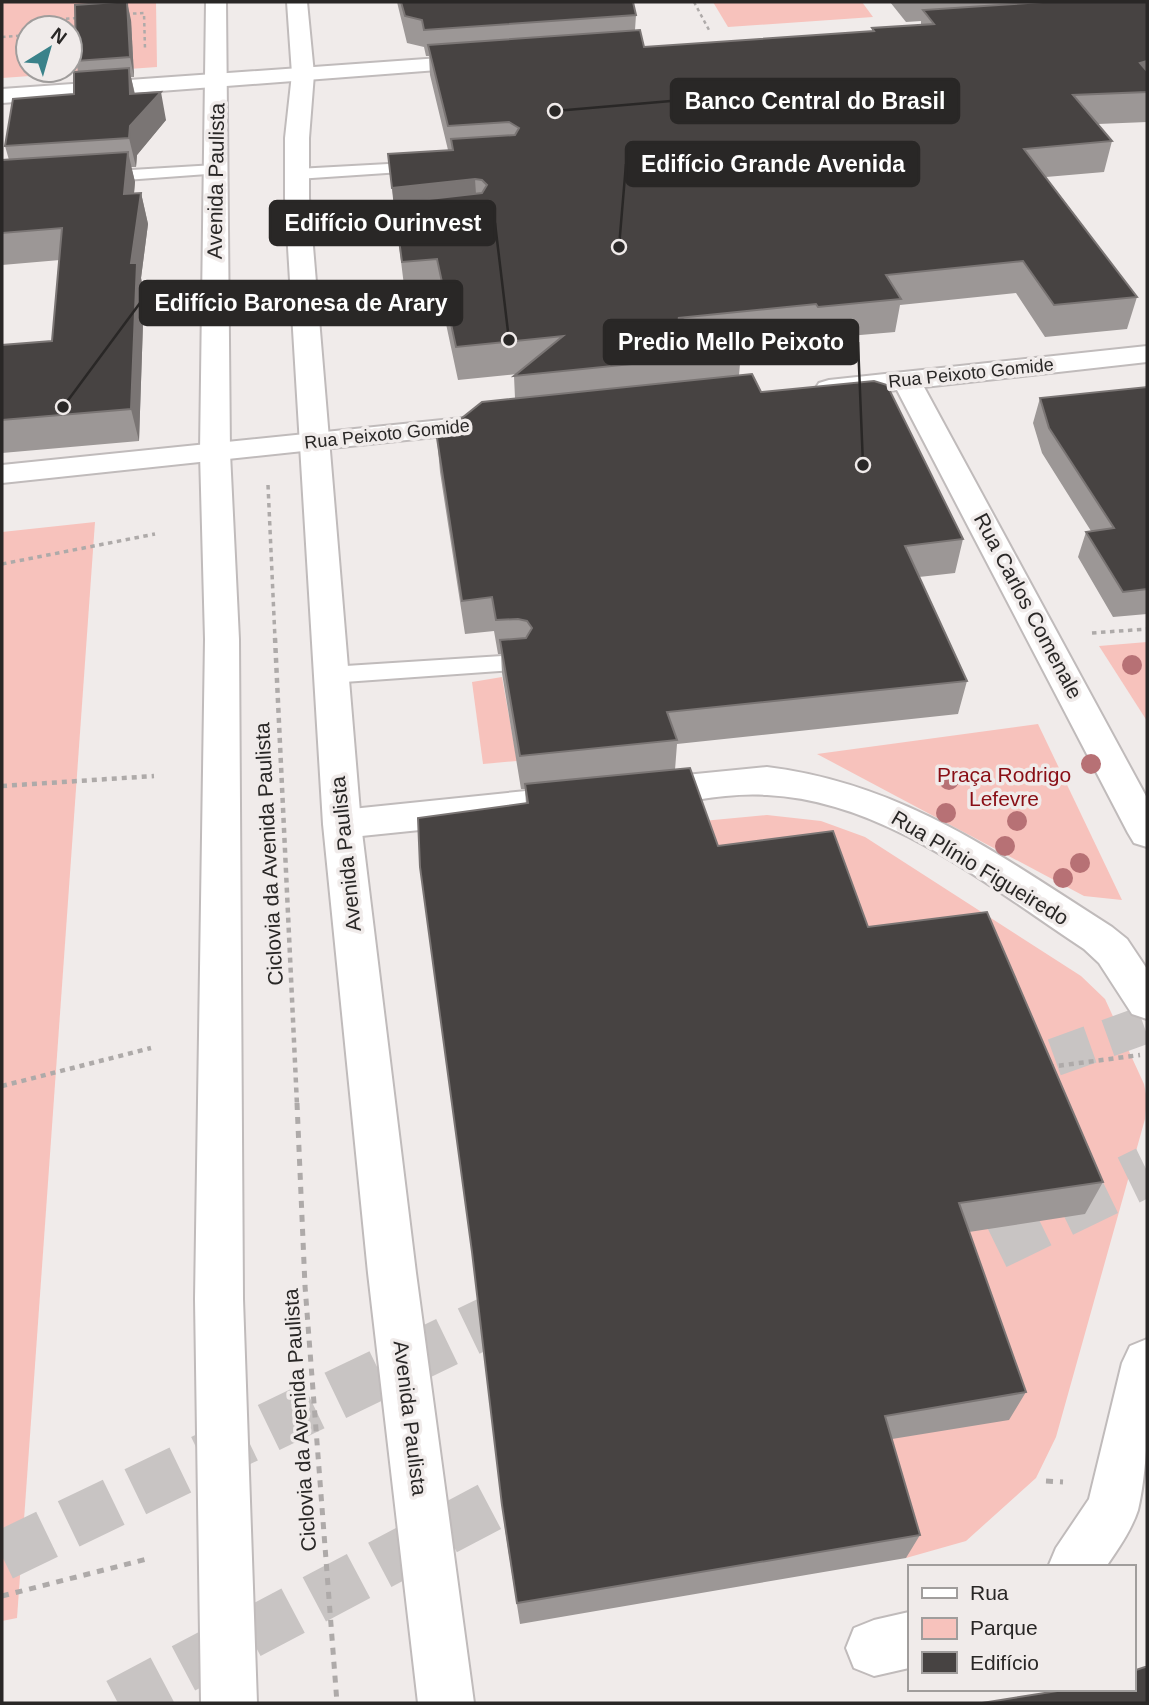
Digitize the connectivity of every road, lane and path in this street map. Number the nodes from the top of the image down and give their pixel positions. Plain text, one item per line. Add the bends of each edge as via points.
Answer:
1 (216, 2) edge
2 (297, 2) edge
3 (694, 2) edge
4 (117, 15) edge
5 (84, 17) edge
6 (89, 17) edge
7 (709, 30) dead end
8 (145, 55) dead end
9 (501, 60) edge
10 (303, 74) junction
11 (218, 80) junction
12 (2, 96) edge
13 (444, 165) edge
14 (215, 170) junction
15 (298, 174) junction
16 (77, 178) edge
17 (451, 221) edge
18 (300, 234) junction
19 (1147, 354) edge
20 (907, 381) junction
21 (796, 392) edge
22 (533, 419) edge
23 (314, 441) junction
24 (267, 447) junction
25 (215, 453) junction
26 (2, 474) edge
27 (155, 534) dead end
28 (2, 564) edge
29 (1147, 629) edge
30 (1086, 633) dead end
31 (519, 663) edge
32 (330, 675) junction
33 (153, 776) dead end
34 (2, 786) edge
35 (614, 797) edge
36 (558, 802) edge
37 (342, 824) junction
38 (1147, 833) edge
39 (1147, 1002) edge
40 (151, 1048) dead end
41 (1140, 1055) dead end
42 (1040, 1069) edge
43 (4, 1085) edge
44 (1147, 1363) edge
45 (147, 1559) dead end
46 (1076, 1565) edge
47 (2, 1596) edge
48 (229, 1703) edge
49 (337, 1703) edge
50 (446, 1703) edge

1 - 11 main road, Avenida Paulista
2 - 10 main road, Avenida Paulista
3 - 7 path
4 - 8 path via 144,13
5 - 6 path
9 - 10 main road
10 - 11 main road
10 - 15 main road, Avenida Paulista
11 - 12 main road
11 - 14 main road, Avenida Paulista
13 - 15 lane
14 - 16 lane
14 - 25 main road, Avenida Paulista
15 - 18 main road, Avenida Paulista
17 - 18 lane
18 - 23 main road, Avenida Paulista
19 - 20 main road, Rua Peixoto Gomide
20 - 21 main road, Rua Peixoto Gomide
20 - 38 main road, Rua Carlos Comenale
22 - 23 main road, Rua Peixoto Gomide
23 - 24 main road, Rua Peixoto Gomide
23 - 32 main road, Avenida Paulista
24 - 25 main road, Rua Peixoto Gomide
24 - 49 path, Ciclovia da Avenida Paulista via 305,1286
25 - 26 main road, Rua Peixoto Gomide
25 - 48 main road, Avenida Paulista via 222,639 219,1299
27 - 28 path
29 - 30 path
31 - 32 lane
32 - 37 main road, Avenida Paulista
33 - 34 path
35 - 39 main road, Rua Plínio Figueiredo via 766,781 860,798 938,838 1098,938 1113,951
36 - 37 main road
37 - 50 main road, Avenida Paulista
40 - 43 path
41 - 42 path
44 - 46 main road via 1112,1510
45 - 47 path

